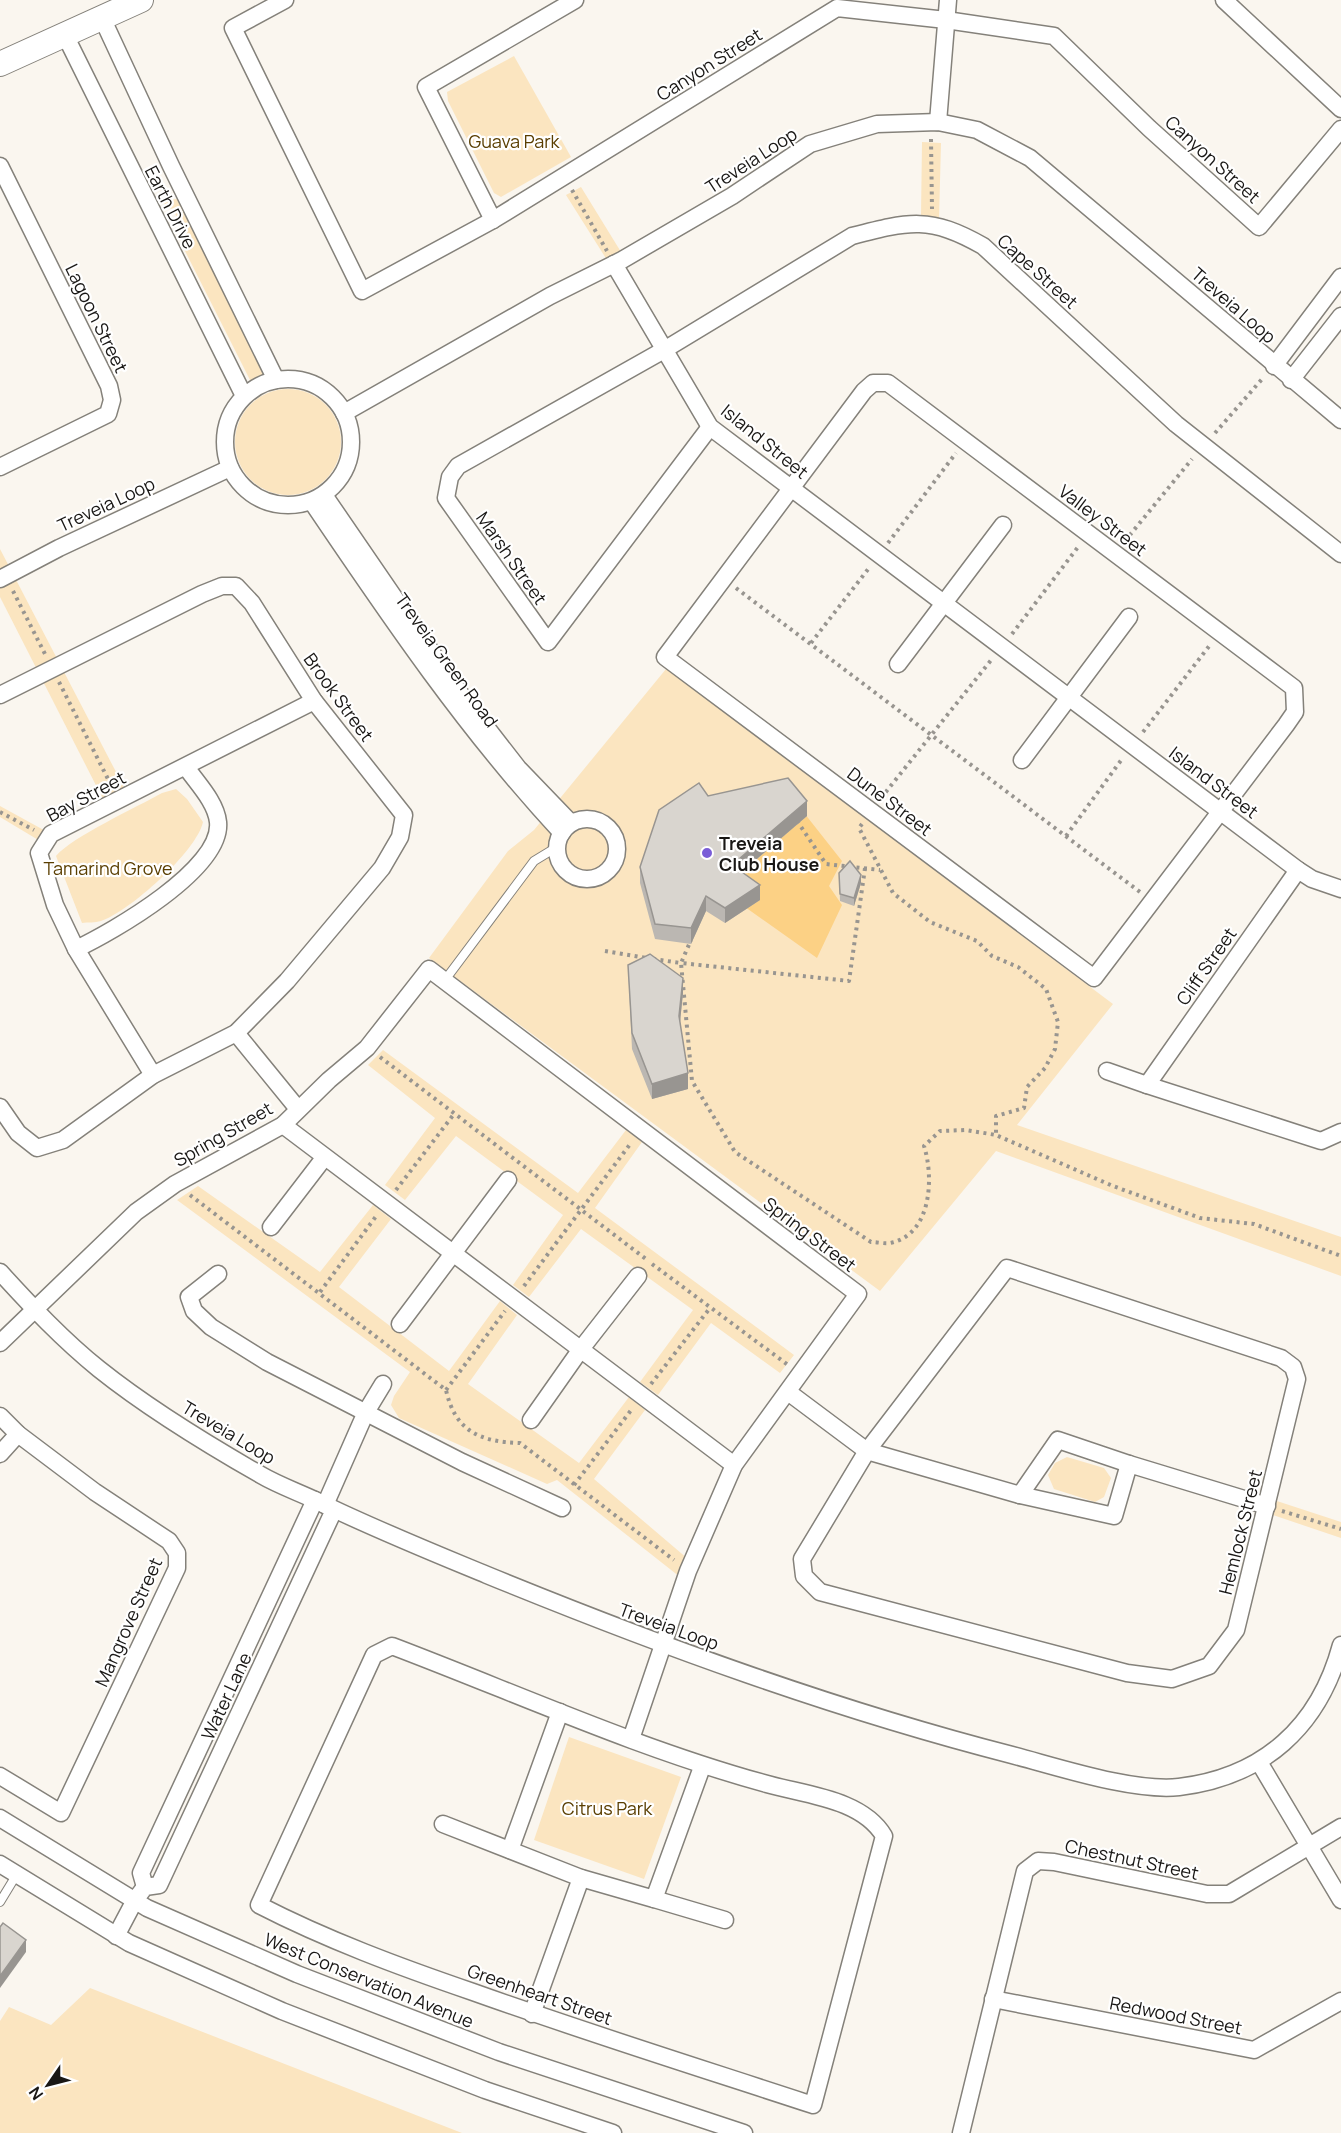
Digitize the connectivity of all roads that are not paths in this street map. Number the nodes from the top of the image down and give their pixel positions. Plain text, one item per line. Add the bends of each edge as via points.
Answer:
1 (141, 0) edge
2 (285, 0) edge
3 (575, 0) edge
4 (948, 0) edge
5 (1224, 0) edge
6 (103, 20) junction
7 (946, 20) junction
8 (65, 35) junction
9 (0, 64) edge
10 (1341, 109) edge
11 (934, 122) junction
12 (1341, 129) edge
13 (0, 166) edge
14 (493, 220) junction
15 (614, 264) junction
16 (1341, 277) edge
17 (1341, 316) edge
18 (664, 350) junction
19 (1274, 366) junction
20 (276, 380) junction
21 (1291, 380) junction
22 (244, 396) junction
23 (345, 413) junction
24 (1341, 420) edge
25 (710, 427) junction
26 (0, 467) edge
27 (230, 468) junction
28 (792, 489) junction
29 (318, 498) junction
30 (1003, 525) dead end
31 (1341, 554) edge
32 (0, 579) edge
33 (942, 603) junction
34 (1129, 617) dead end
35 (898, 664) dead end
36 (0, 696) edge
37 (1070, 696) junction
38 (314, 701) junction
39 (1022, 760) dead end
40 (186, 767) junction
41 (1221, 812) junction
42 (563, 834) joint
43 (1298, 870) junction
44 (1341, 889) edge
45 (76, 949) junction
46 (446, 980) junction
47 (236, 1033) junction
48 (1107, 1071) dead end
49 (153, 1075) junction
50 (1147, 1085) junction
51 (0, 1107) edge
52 (298, 1109) junction
53 (283, 1125) junction
54 (1341, 1132) edge
55 (324, 1158) junction
56 (508, 1180) dead end
57 (272, 1227) dead end
58 (454, 1253) junction
59 (0, 1272) edge
60 (218, 1274) dead end
61 (638, 1276) dead end
62 (35, 1309) junction
63 (400, 1324) dead end
64 (0, 1343) edge
65 (581, 1349) junction
66 (383, 1384) dead end
67 (788, 1392) junction
68 (366, 1412) junction
69 (0, 1416) edge
70 (531, 1420) dead end
71 (18, 1434) junction
72 (867, 1451) junction
73 (0, 1454) edge
74 (1129, 1464) junction
75 (734, 1465) junction
76 (1020, 1496) junction
77 (325, 1505) junction
78 (1267, 1506) junction
79 (562, 1508) dead end
80 (664, 1645) junction
81 (1341, 1645) edge
82 (560, 1712) junction
83 (631, 1739) junction
84 (1259, 1762) junction
85 (702, 1767) junction
86 (0, 1776) edge
87 (0, 1818) edge
88 (443, 1824) dead end
89 (1341, 1827) edge
90 (1309, 1847) junction
91 (510, 1850) junction
92 (0, 1864) edge
93 (17, 1874) junction
94 (581, 1878) junction
95 (140, 1894) junction
96 (654, 1899) junction
97 (1341, 1900) edge
98 (0, 1902) edge
99 (725, 1920) dead end
100 (116, 1936) junction
101 (993, 1999) junction
102 (1341, 2001) edge
103 (532, 2014) junction
104 (613, 2133) edge
105 (744, 2133) edge
106 (961, 2133) edge

1 - 6 street
2 - 14 street, Canyon Street via 234,28 362,291
3 - 14 street via 426,87
4 - 7 street
5 - 10 street
6 - 8 street
6 - 20 street, Earth Drive
7 - 11 street
7 - 12 street, Canyon Street via 1054,36 1259,227
7 - 14 street, Canyon Street via 837,8
8 - 9 street
8 - 22 street, Earth Drive
11 - 15 street, Treveia Loop via 877,124 810,144 732,196
11 - 19 street, Treveia Loop via 977,130 1030,158
13 - 26 street, Lagoon Street via 109,386 112,400 108,414
15 - 18 street, Island Street
15 - 23 street, Treveia Loop via 550,296
16 - 19 street
17 - 21 street
18 - 25 street, Island Street
18 - 25 street, Marsh Street via 458,466 450,477 446,498 548,642
18 - 31 street, Cape Street via 852,236 922,223 952,229 983,246 1176,424
19 - 21 street, Treveia Loop
20 - 22 street
20 - 23 street via 297,379 316,385
21 - 24 street, Treveia Loop
22 - 27 street via 232,411 226,430
23 - 29 street via 351,449 347,467
25 - 28 street, Island Street
27 - 29 street via 255,497 273,504 293,506
27 - 32 street, Treveia Loop
28 - 33 street, Island Street
28 - 41 street, Valley Street via 864,391 873,383 888,383 1221,632 1294,688 1295,712
28 - 41 street, Dune Street via 665,657 674,664 1094,978
29 - 42 street, Treveia Green Road via 448,698 508,775
30 - 33 street
33 - 35 street
33 - 37 street, Island Street
34 - 37 street
36 - 38 street, Brook Street via 202,594 236,586 252,603
37 - 39 street
37 - 41 street, Island Street
38 - 40 street, Bay Street
38 - 47 street, Brook Street via 404,815 400,837 382,868 287,981
40 - 45 street via 214,808 218,823 216,839 169,895 113,932
40 - 45 street, Bay Street via 51,834 39,852 55,905
41 - 43 street, Island Street
42 - 46 lane, Treveia Green Road via 529,867
43 - 44 street, Island Street
43 - 50 street, Cliff Street
45 - 49 street, Bay Street
46 - 52 street, Spring Street via 429,969 368,1048
46 - 67 street, Spring Street via 858,1294
47 - 49 street, Brook Street
47 - 52 street
48 - 50 street
49 - 51 street, Brook Street via 63,1140 37,1149 18,1133
50 - 54 street via 1321,1141
52 - 53 street, Spring Street
53 - 55 street
53 - 62 street, Spring Street via 175,1184 136,1212
55 - 57 street
55 - 58 street
56 - 58 street
58 - 63 street
58 - 65 street
59 - 62 street, Treveia Loop
60 - 68 street via 189,1297 194,1311 211,1327 267,1362
61 - 65 street
62 - 64 street
62 - 77 street, Treveia Loop via 97,1368 155,1411 264,1477
65 - 70 street
65 - 75 street
66 - 68 street
67 - 72 street
67 - 75 street, Spring Street
68 - 77 street
68 - 79 street
69 - 71 street, Mangrove Street
71 - 73 street
71 - 86 street, Mangrove Street via 169,1541 177,1553 177,1568 61,1813
72 - 76 street
72 - 78 street, Hemlock Street via 1007,1268 1281,1358 1293,1366 1298,1379
72 - 78 street, Hemlock Street via 802,1559 804,1576 820,1592 1127,1673 1172,1679 1209,1666 1236,1630
74 - 76 street via 1058,1440
74 - 76 street via 1114,1516
74 - 78 street
75 - 80 street, Spring Street via 688,1571
77 - 80 street, Treveia Loop via 515,1587
77 - 95 street, Water Lane via 159,1885
80 - 83 street
80 - 84 street, Treveia Loop via 921,1731 1115,1782 1175,1788 1234,1776
81 - 84 street, Treveia Loop via 1309,1715 1274,1753
82 - 83 street, Greenheart Street
82 - 91 street
82 - 103 street, Greenheart Street via 392,1646 374,1655 259,1905 301,1927
83 - 85 street, Greenheart Street
84 - 90 street
85 - 96 street
85 - 103 street, Greenheart Street via 853,1808 875,1822 884,1836 813,2105
87 - 95 street, West Conservation Avenue
88 - 91 street
89 - 90 street, Chestnut Street
90 - 97 street
90 - 101 street, Chestnut Street via 1229,1894 1207,1894 1038,1861 1025,1871
91 - 94 street
92 - 93 street
93 - 98 lane
93 - 100 street
94 - 96 street
94 - 103 street
95 - 100 street, Water Lane
95 - 105 street, West Conservation Avenue via 147,1908 297,1974 488,2048
96 - 99 street
100 - 104 street via 282,2011 485,2090
101 - 102 street, Redwood Street via 1254,2050
101 - 106 street, Chestnut Street

